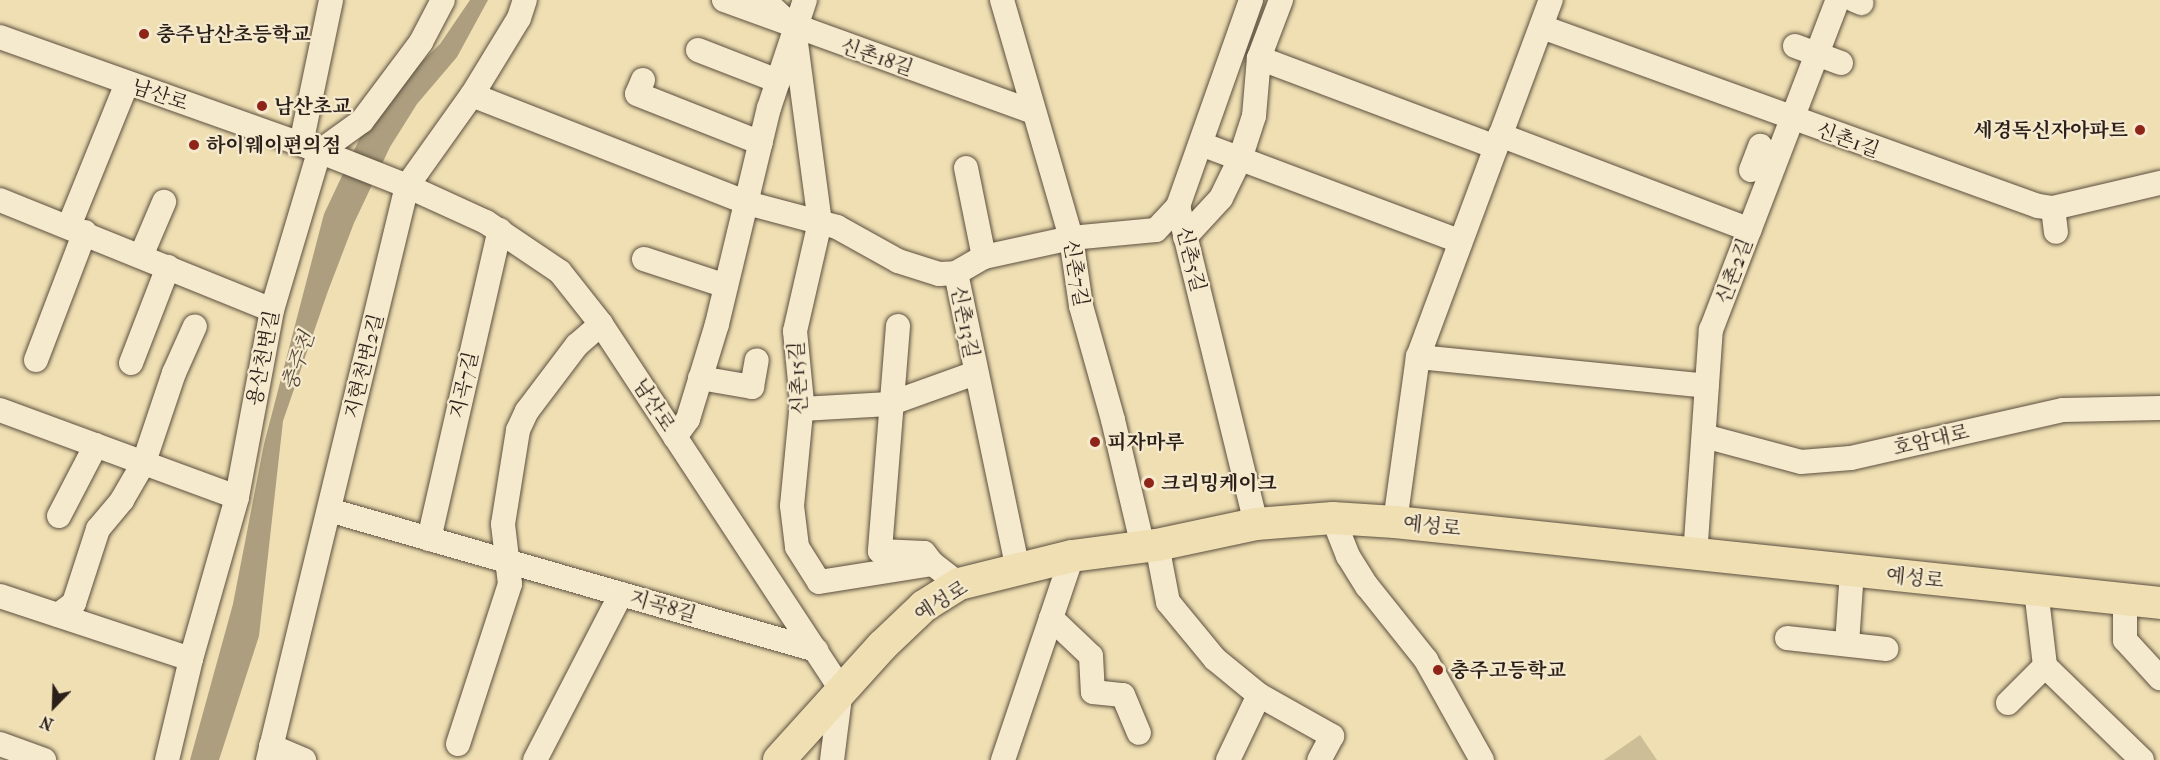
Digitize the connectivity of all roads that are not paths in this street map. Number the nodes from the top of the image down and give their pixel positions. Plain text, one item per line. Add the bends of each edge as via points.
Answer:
1 (331, 0) edge
2 (443, 0) edge
3 (525, 0) edge
4 (724, 0) edge
5 (764, 0) edge
6 (805, 0) edge
7 (1002, 0) edge
8 (1251, 0) edge
9 (1281, 0) edge
10 (1551, 0) edge
11 (1838, 0) edge
12 (1542, 27) junction
13 (794, 28) junction
14 (0, 38) edge
15 (698, 50) dead end
16 (1806, 50) junction
17 (1258, 58) junction
18 (1841, 63) dead end
19 (642, 80) dead end
20 (778, 81) junction
21 (127, 83) junction
22 (472, 95) junction
23 (1031, 111) junction
24 (1792, 119) junction
25 (1506, 130) junction
26 (761, 143) junction
27 (1201, 144) junction
28 (1760, 146) dead end
29 (310, 148) junction
30 (1240, 159) junction
31 (966, 168) dead end
32 (1751, 170) dead end
33 (2160, 183) edge
34 (407, 186) junction
35 (0, 200) edge
36 (164, 202) dead end
37 (747, 203) junction
38 (1178, 206) junction
39 (2053, 208) junction
40 (820, 222) junction
41 (77, 229) junction
42 (500, 230) junction
43 (1750, 230) junction
44 (2056, 232) dead end
45 (1185, 237) junction
46 (1071, 238) junction
47 (1459, 241) junction
48 (141, 256) junction
49 (984, 257) junction
50 (644, 259) dead end
51 (168, 267) junction
52 (956, 273) junction
53 (726, 286) junction
54 (272, 310) junction
55 (601, 324) junction
56 (195, 326) dead end
57 (897, 326) dead end
58 (1418, 357) junction
59 (36, 360) dead end
60 (757, 360) dead end
61 (131, 363) dead end
62 (975, 373) junction
63 (700, 378) junction
64 (1707, 386) junction
65 (889, 404) junction
66 (2160, 408) edge
67 (0, 410) edge
68 (801, 410) junction
69 (1704, 436) junction
70 (675, 437) junction
71 (96, 445) junction
72 (144, 462) junction
73 (237, 496) junction
74 (329, 510) junction
75 (59, 516) dead end
76 (1333, 518) junction
77 (1395, 522) junction
78 (1256, 524) junction
79 (429, 539) junction
80 (1150, 546) junction
81 (1072, 556) junction
82 (1695, 556) junction
83 (509, 562) junction
84 (933, 564) junction
85 (1018, 569) junction
86 (1852, 571) junction
87 (959, 584) junction
88 (2036, 590) junction
89 (621, 594) junction
90 (0, 596) edge
91 (2151, 601) edge
92 (58, 615) junction
93 (1051, 618) junction
94 (1787, 638) dead end
95 (1847, 644) junction
96 (1886, 649) dead end
97 (816, 650) junction
98 (191, 659) junction
99 (2045, 666) junction
100 (2160, 678) edge
101 (841, 689) junction
102 (1259, 695) junction
103 (2008, 703) dead end
104 (1139, 733) dead end
105 (0, 744) edge
106 (458, 744) dead end
107 (269, 753) edge
108 (44, 760) edge
109 (167, 760) edge
110 (304, 760) edge
111 (535, 760) edge
112 (778, 760) edge
113 (832, 760) edge
114 (1003, 760) edge
115 (1228, 760) edge
116 (1319, 760) edge
117 (1482, 760) edge
118 (2142, 760) edge

1 - 29 street, 용산천변길
2 - 29 street via 421,42 362,121
3 - 22 street, 지현천변2길 via 519,18
4 - 13 street, 신촌18길
5 - 13 street
6 - 13 street
7 - 23 street, 신촌7길
8 - 27 street, 신촌5길
9 - 17 street
10 - 12 street
11 - 16 street, 신촌2길
12 - 24 street, 신촌1길
12 - 25 street
13 - 20 street
13 - 23 street, 신촌18길
13 - 40 street, 신촌15길
14 - 21 street, 남산로
15 - 20 street
16 - 18 street
16 - 24 street, 신촌2길
17 - 25 street
17 - 30 street via 1254,116
19 - 26 street via 637,94
20 - 26 street
21 - 29 street, 남산로
21 - 41 street
22 - 34 street, 지현천변2길
22 - 37 street
23 - 46 street, 신촌7길
24 - 39 street, 신촌1길 via 2014,200
24 - 43 street, 신촌2길
25 - 43 street
25 - 47 street
26 - 37 street
27 - 30 street
27 - 38 street, 신촌5길
28 - 32 street
29 - 34 street, 남산로
29 - 54 street, 용산천변길
30 - 45 street via 1221,198
30 - 47 street
31 - 49 street
33 - 39 street, 신촌1길
34 - 42 street, 남산로
34 - 74 street, 지현천변2길
35 - 41 street
36 - 48 street
37 - 40 street
37 - 53 street
38 - 45 street, 신촌5길
38 - 46 street, 신촌13길 via 1156,230
39 - 44 street
40 - 52 street via 837,227 898,261 939,274
40 - 68 street, 신촌15길 via 795,331
41 - 48 street
41 - 59 street
42 - 55 street, 남산로 via 560,272
42 - 79 street, 지곡7길
43 - 64 street, 신촌2길 via 1711,330
45 - 78 street, 신촌5길
46 - 49 street, 신촌13길
46 - 80 street, 신촌7길 via 1080,306
47 - 58 street
48 - 51 street
49 - 52 street, 신촌13길
50 - 53 street
51 - 54 street
51 - 61 street
52 - 62 street, 신촌13길
53 - 63 street
54 - 73 street, 용산천변길
55 - 70 street, 남산로
55 - 83 street via 577,345 527,411 518,430 503,524
56 - 72 street via 174,373
57 - 65 street
58 - 64 street
58 - 77 street
60 - 63 street via 752,387
62 - 65 street
62 - 85 street, 신촌13길
63 - 70 street via 688,419
64 - 69 street, 신촌2길
65 - 68 street
65 - 84 street via 880,551 924,553
66 - 69 street, 호암대로 via 2063,410 1851,459 1801,462
67 - 71 street
68 - 84 street, 신촌15길 via 792,506 797,548 819,582
69 - 82 street, 신촌2길
70 - 97 street, 남산로
71 - 72 street
71 - 75 street
72 - 73 street
72 - 92 street via 122,500 98,529 75,603
73 - 98 street, 용산천변길
74 - 79 street, 지곡8길
74 - 107 street, 지현천변2길
76 - 77 main road, 예성로
76 - 78 main road, 예성로
76 - 117 street via 1361,576 1416,633
77 - 82 main road, 예성로
78 - 80 main road, 예성로
79 - 83 street, 지곡8길
80 - 81 main road, 예성로
80 - 102 street, 신촌7길 via 1168,602 1215,658
81 - 85 main road, 예성로
81 - 93 street
82 - 86 main road, 예성로
83 - 89 street, 지곡8길
83 - 106 street via 510,584
84 - 87 street
85 - 87 main road, 예성로
86 - 88 main road, 예성로
86 - 95 street
87 - 101 main road, 예성로 via 924,606
88 - 91 main road, 예성로
88 - 99 street
89 - 97 street, 지곡8길
89 - 111 street
90 - 92 street
91 - 100 street via 2125,640
92 - 98 street
93 - 104 street via 1091,656 1093,692 1123,695
93 - 114 street
94 - 95 street
95 - 96 street
97 - 101 street, 남산로
98 - 109 street, 용산천변길
99 - 103 street
99 - 118 street
101 - 112 main road, 예성로
101 - 113 street
102 - 115 street
102 - 116 street, 신촌7길 via 1332,735
105 - 108 street
107 - 110 street

